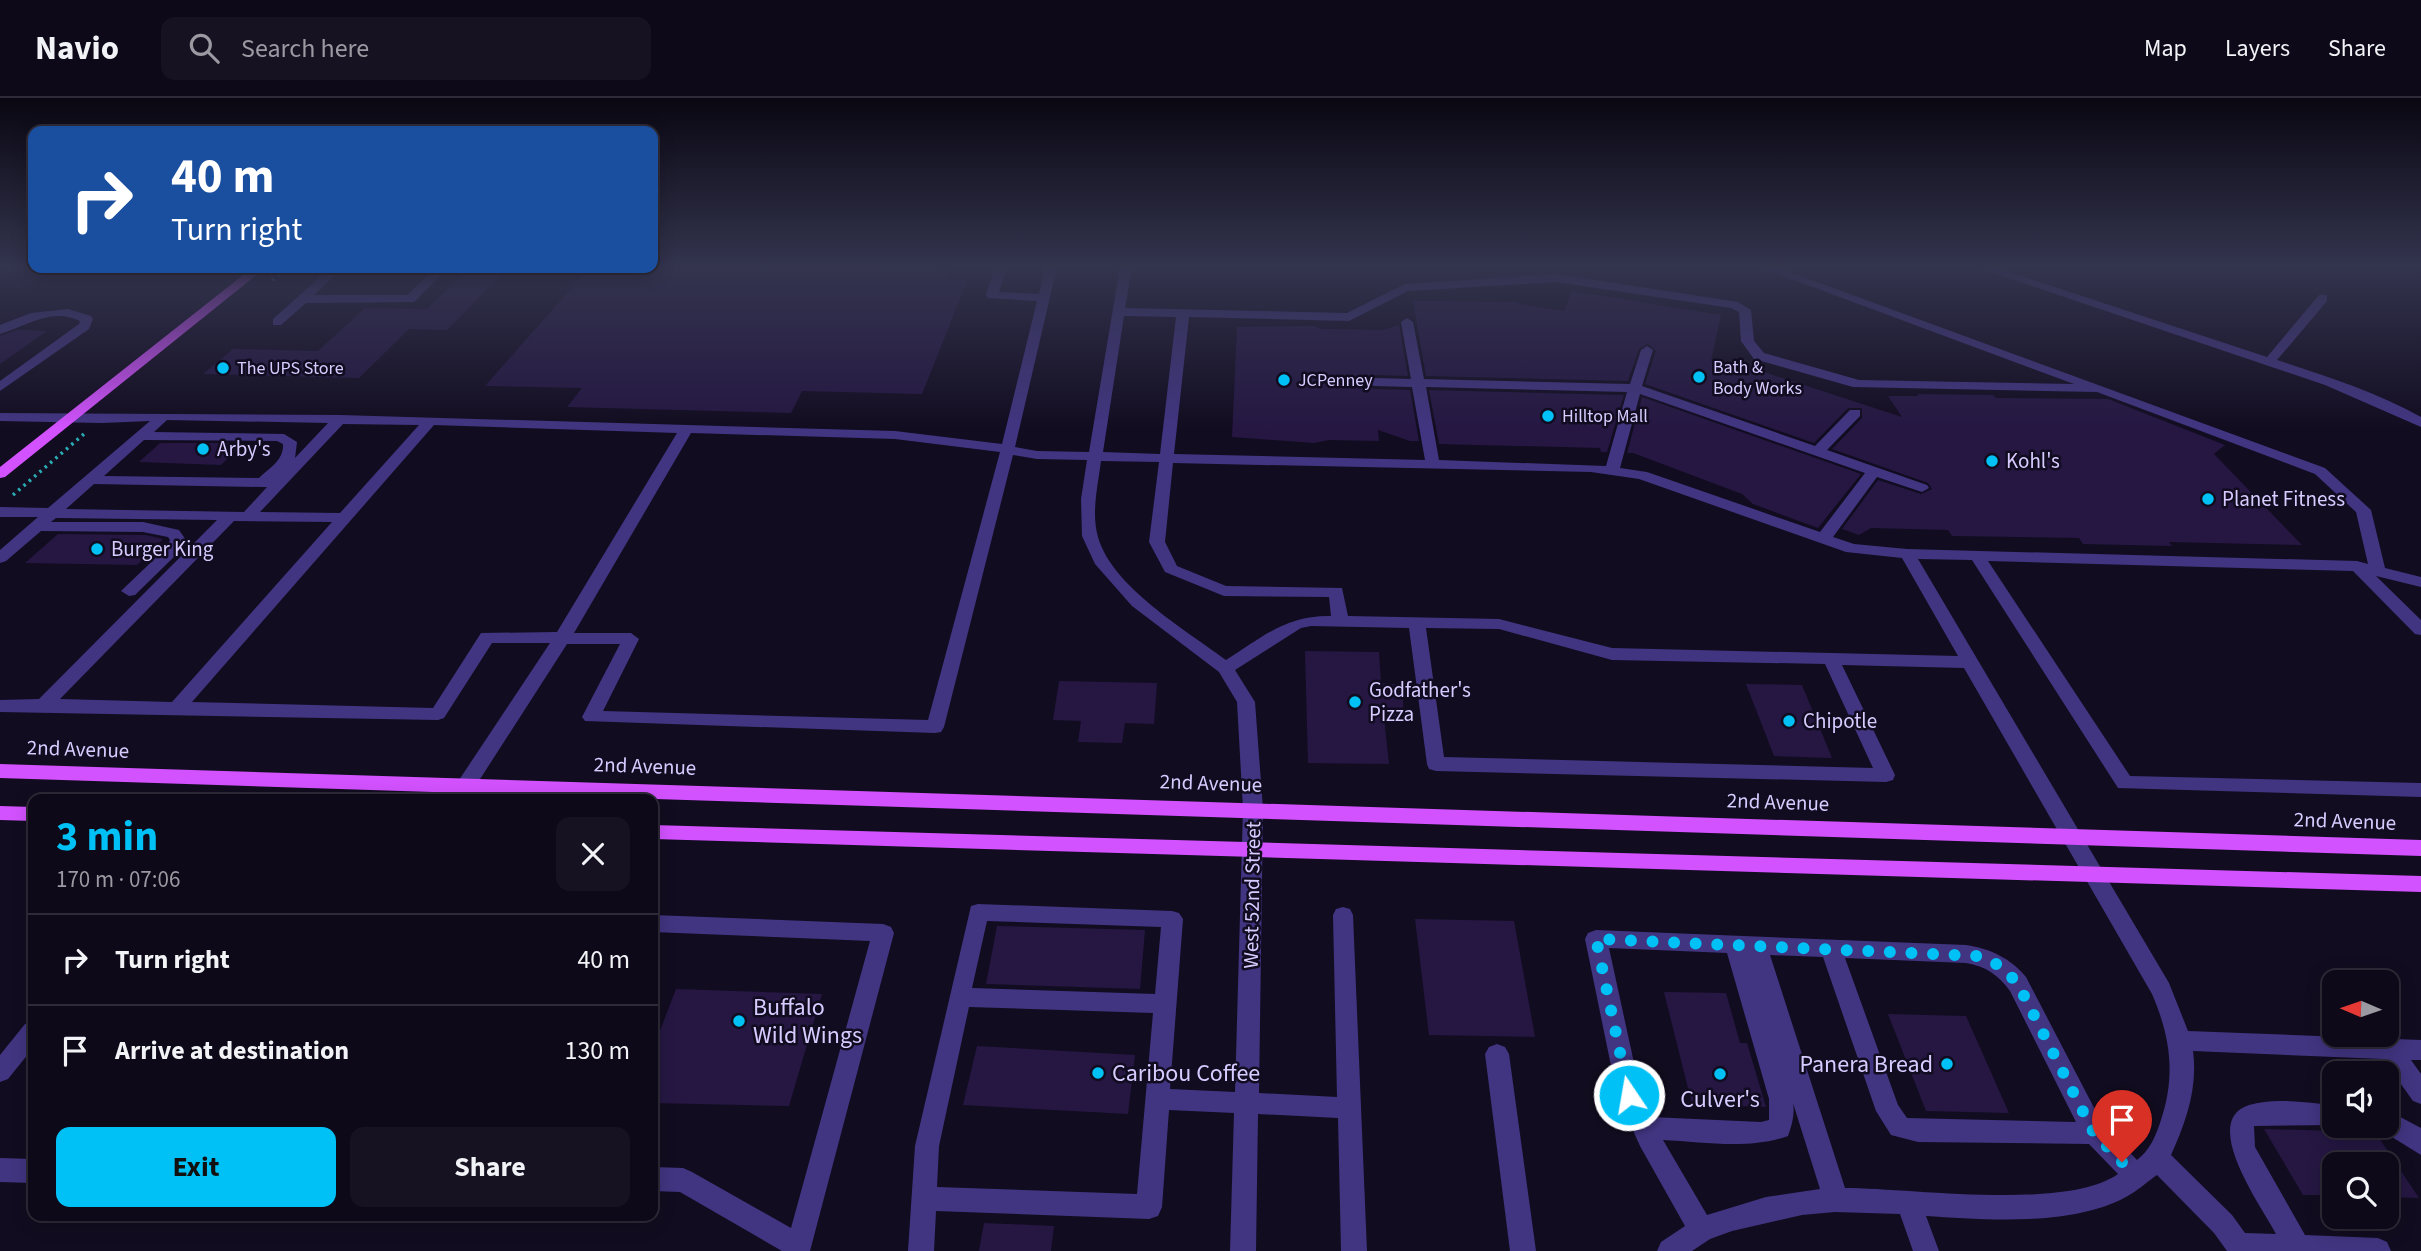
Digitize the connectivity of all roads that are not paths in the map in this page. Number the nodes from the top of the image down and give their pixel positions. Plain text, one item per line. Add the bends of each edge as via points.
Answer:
1 (23, 321) edge
2 (87, 321) edge
3 (193, 321) edge
4 (1038, 321) edge
5 (1117, 321) edge
6 (1181, 321) edge
7 (1746, 321) edge
8 (1911, 321) edge
9 (2147, 321) edge
10 (2304, 321) edge
11 (1407, 322) dead end
12 (4, 328) edge
13 (1647, 350) dead end
14 (2270, 361) junction
15 (1374, 382) dead end
16 (1420, 383) junction
17 (0, 387) edge
18 (1635, 388) junction
19 (2099, 388) junction
20 (1855, 413) dead end
21 (164, 416) junction
22 (0, 417) edge
23 (69, 419) junction
24 (340, 419) junction
25 (430, 421) junction
26 (2421, 423) edge
27 (686, 429) junction
28 (141, 436) junction
29 (1007, 451) junction
30 (1817, 452) junction
31 (1095, 456) junction
32 (1165, 458) junction
33 (1433, 464) junction
34 (1612, 471) junction
35 (1874, 471) junction
36 (0, 474) edge
37 (90, 480) junction
38 (263, 483) junction
39 (279, 483) junction
40 (1922, 488) dead end
41 (0, 512) edge
42 (54, 512) junction
43 (240, 516) junction
44 (346, 518) junction
45 (37, 526) junction
46 (1823, 539) junction
47 (1907, 554) junction
48 (1977, 556) junction
49 (0, 558) edge
50 (2357, 566) junction
51 (2378, 571) junction
52 (2421, 582) edge
53 (129, 591) dead end
54 (1340, 621) junction
55 (1417, 622) junction
56 (2421, 630) edge
57 (563, 637) junction
58 (1831, 659) junction
59 (1969, 662) junction
60 (1225, 668) junction
61 (44, 705) junction
62 (0, 706) edge
63 (177, 708) junction
64 (0, 771) edge
65 (466, 785) junction
66 (2421, 790) edge
67 (450, 794) edge
68 (1253, 809) junction
69 (0, 813) edge
70 (28, 814) edge
71 (658, 832) edge
72 (2071, 836) junction
73 (2421, 848) edge
74 (1253, 850) junction
75 (2094, 874) junction
76 (2421, 884) edge
77 (1343, 915) dead end
78 (658, 923) edge
79 (1745, 945) junction
80 (1831, 949) junction
81 (960, 997) junction
82 (1165, 1004) junction
83 (28, 1037) edge
84 (2181, 1041) junction
85 (2322, 1045) edge
86 (2388, 1047) joint
87 (2421, 1050) edge
88 (1497, 1054) dead end
89 (0, 1072) edge
90 (2421, 1093) edge
91 (1158, 1099) junction
92 (1247, 1102) junction
93 (1349, 1108) junction
94 (2322, 1116) edge
95 (2399, 1127) edge
96 (1644, 1128) junction
97 (2094, 1133) junction
98 (2421, 1143) edge
99 (2156, 1157) junction
100 (0, 1170) edge
101 (28, 1171) edge
102 (2137, 1177) junction
103 (658, 1179) edge
104 (924, 1199) junction
105 (1836, 1200) junction
106 (1909, 1204) junction
107 (1701, 1230) junction
108 (798, 1248) edge
109 (2241, 1248) edge
110 (2298, 1248) junction
111 (921, 1251) edge
112 (1242, 1251) edge
113 (1354, 1251) edge
114 (1523, 1251) edge
115 (1670, 1251) edge
116 (1926, 1251) edge
117 (2378, 1251) edge

1 - 12 street
2 - 17 street
3 - 23 main road
4 - 29 street
5 - 31 street, West 52nd Street
6 - 32 street
7 - 19 street via 1749,348 1759,356 1858,384
8 - 19 street
9 - 14 street
10 - 14 street
11 - 16 street
13 - 18 street
14 - 26 street via 2360,393
15 - 16 street
16 - 18 street
16 - 33 street
18 - 30 street
18 - 34 street
19 - 51 street via 2320,471 2363,510
20 - 30 street
21 - 23 street
21 - 24 street
21 - 28 street
22 - 23 street
23 - 36 main road
24 - 25 street
24 - 39 street
25 - 27 street
25 - 44 street
27 - 29 street via 895,435
27 - 57 street
28 - 37 street
28 - 38 street via 279,437 290,442 290,456
29 - 31 street
29 - 57 street via 935,727 591,716 631,639
30 - 35 street
31 - 32 street
31 - 60 street, West 52nd Street via 1088,499 1090,536 1103,564 1138,602
32 - 33 street
32 - 54 street via 1157,542 1171,569 1224,591 1336,592
33 - 34 street
34 - 46 street via 1642,475
35 - 40 street
35 - 46 street
37 - 38 street
37 - 42 street
38 - 39 street
39 - 43 street
41 - 42 street
42 - 43 street
42 - 45 street
43 - 44 street
43 - 61 street
44 - 63 street
45 - 49 street
45 - 53 street via 143,527 174,533 178,540 173,550
46 - 47 street via 1852,549
47 - 48 street
47 - 59 street
48 - 50 street
48 - 66 street via 2125,783
50 - 51 street
50 - 56 street
51 - 52 street
54 - 55 street
54 - 60 street via 1296,624
55 - 58 street via 1499,624 1612,654
55 - 58 street via 1436,764 1886,775
57 - 63 street via 487,637 438,714
57 - 65 street
58 - 59 street
59 - 72 street
60 - 68 street, West 52nd Street via 1245,702
61 - 62 street
61 - 63 street
64 - 65 main road, 2nd Avenue
65 - 67 street
65 - 68 main road, 2nd Avenue
68 - 72 main road, 2nd Avenue
68 - 74 street, West 52nd Street
69 - 70 main road
71 - 74 main road
72 - 73 main road, 2nd Avenue
72 - 75 street
74 - 75 main road
74 - 92 street, West 52nd Street
75 - 76 main road
75 - 84 street via 2161,990
77 - 93 street
78 - 108 street via 883,933
79 - 80 street
79 - 96 street via 1781,1099 1779,1128 1761,1133
79 - 96 street via 1596,939 1629,1095
79 - 105 street
80 - 97 street via 1966,954 2001,966 2018,984
80 - 97 street via 1888,1111 1900,1127
81 - 82 street
81 - 82 street via 978,912 1006,912 1172,919
81 - 104 street via 928,1146
82 - 91 street
83 - 89 street
84 - 85 street
84 - 99 street via 2184,1062 2175,1115
86 - 87 street
86 - 90 street
88 - 114 street
91 - 92 street
91 - 104 street via 1149,1208
92 - 93 street
92 - 112 street, West 52nd Street
93 - 113 street
94 - 110 street via 2262,1114 2242,1122 2245,1152
95 - 98 street
96 - 107 street
97 - 102 street
99 - 102 street
99 - 109 street
100 - 101 street
102 - 106 street via 2080,1200 2039,1207
103 - 108 street via 684,1180
104 - 111 street
105 - 106 street
105 - 107 street via 1766,1210
106 - 116 street
107 - 115 street
109 - 110 street
110 - 117 street

